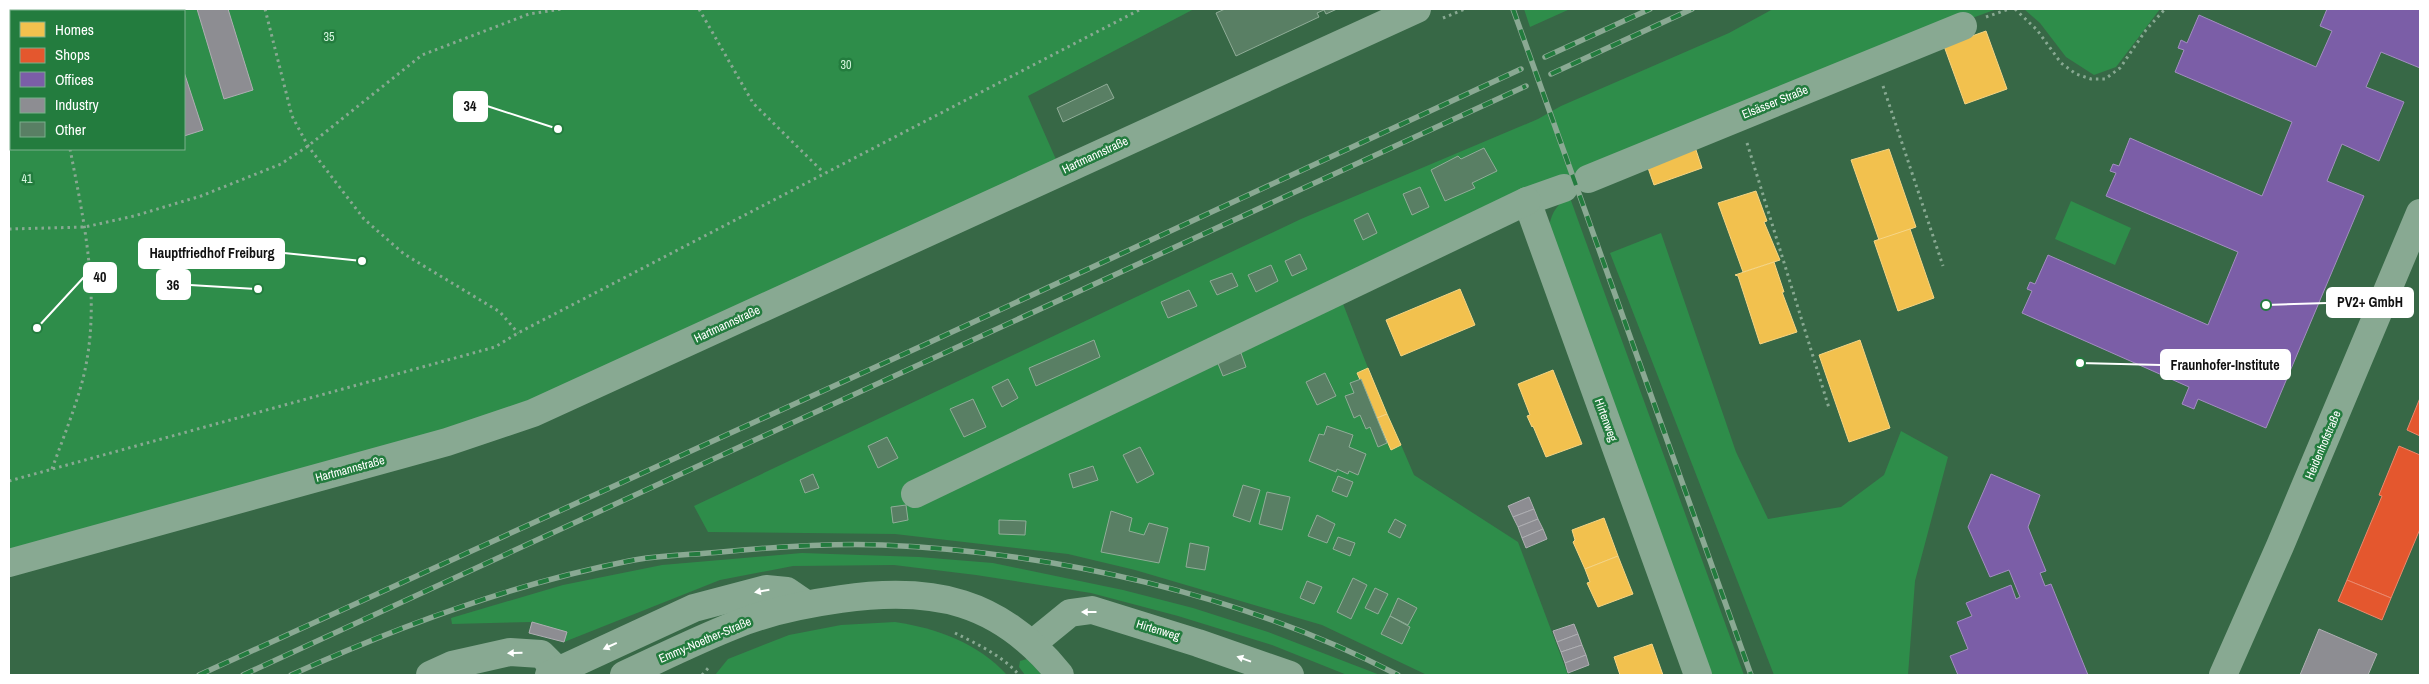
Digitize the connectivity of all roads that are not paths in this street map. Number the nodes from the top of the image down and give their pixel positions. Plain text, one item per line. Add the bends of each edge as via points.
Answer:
1 (1417, 9) edge
2 (1963, 26) dead end
3 (1528, 201) junction
4 (2420, 213) edge
5 (915, 494) dead end
6 (9, 563) edge
7 (806, 604) junction
8 (1032, 644) junction
9 (655, 669) edge
10 (553, 672) edge
11 (430, 675) edge
12 (624, 675) edge
13 (1060, 675) edge
14 (1290, 675) edge
15 (1698, 675) edge
16 (2223, 675) edge

1 - 6 street, Hartmannstraße via 533,413 447,442
2 - 3 street, Elsässer Straße
3 - 5 street
3 - 15 street, Hirtenweg
4 - 16 street, Heidenhofstraße
7 - 8 street, Emmy-Noether-Straße via 882,594 921,594 943,598 989,615
7 - 9 street, Emmy-Noether-Straße via 736,624
7 -> 10 street via 788,591 766,588 694,608
8 - 13 street, Emmy-Noether-Straße
14 -> 8 street, Hirtenweg via 1092,610 1070,613
9 - 12 street, Emmy-Noether-Straße
10 -> 11 street via 541,654 510,652 452,665

